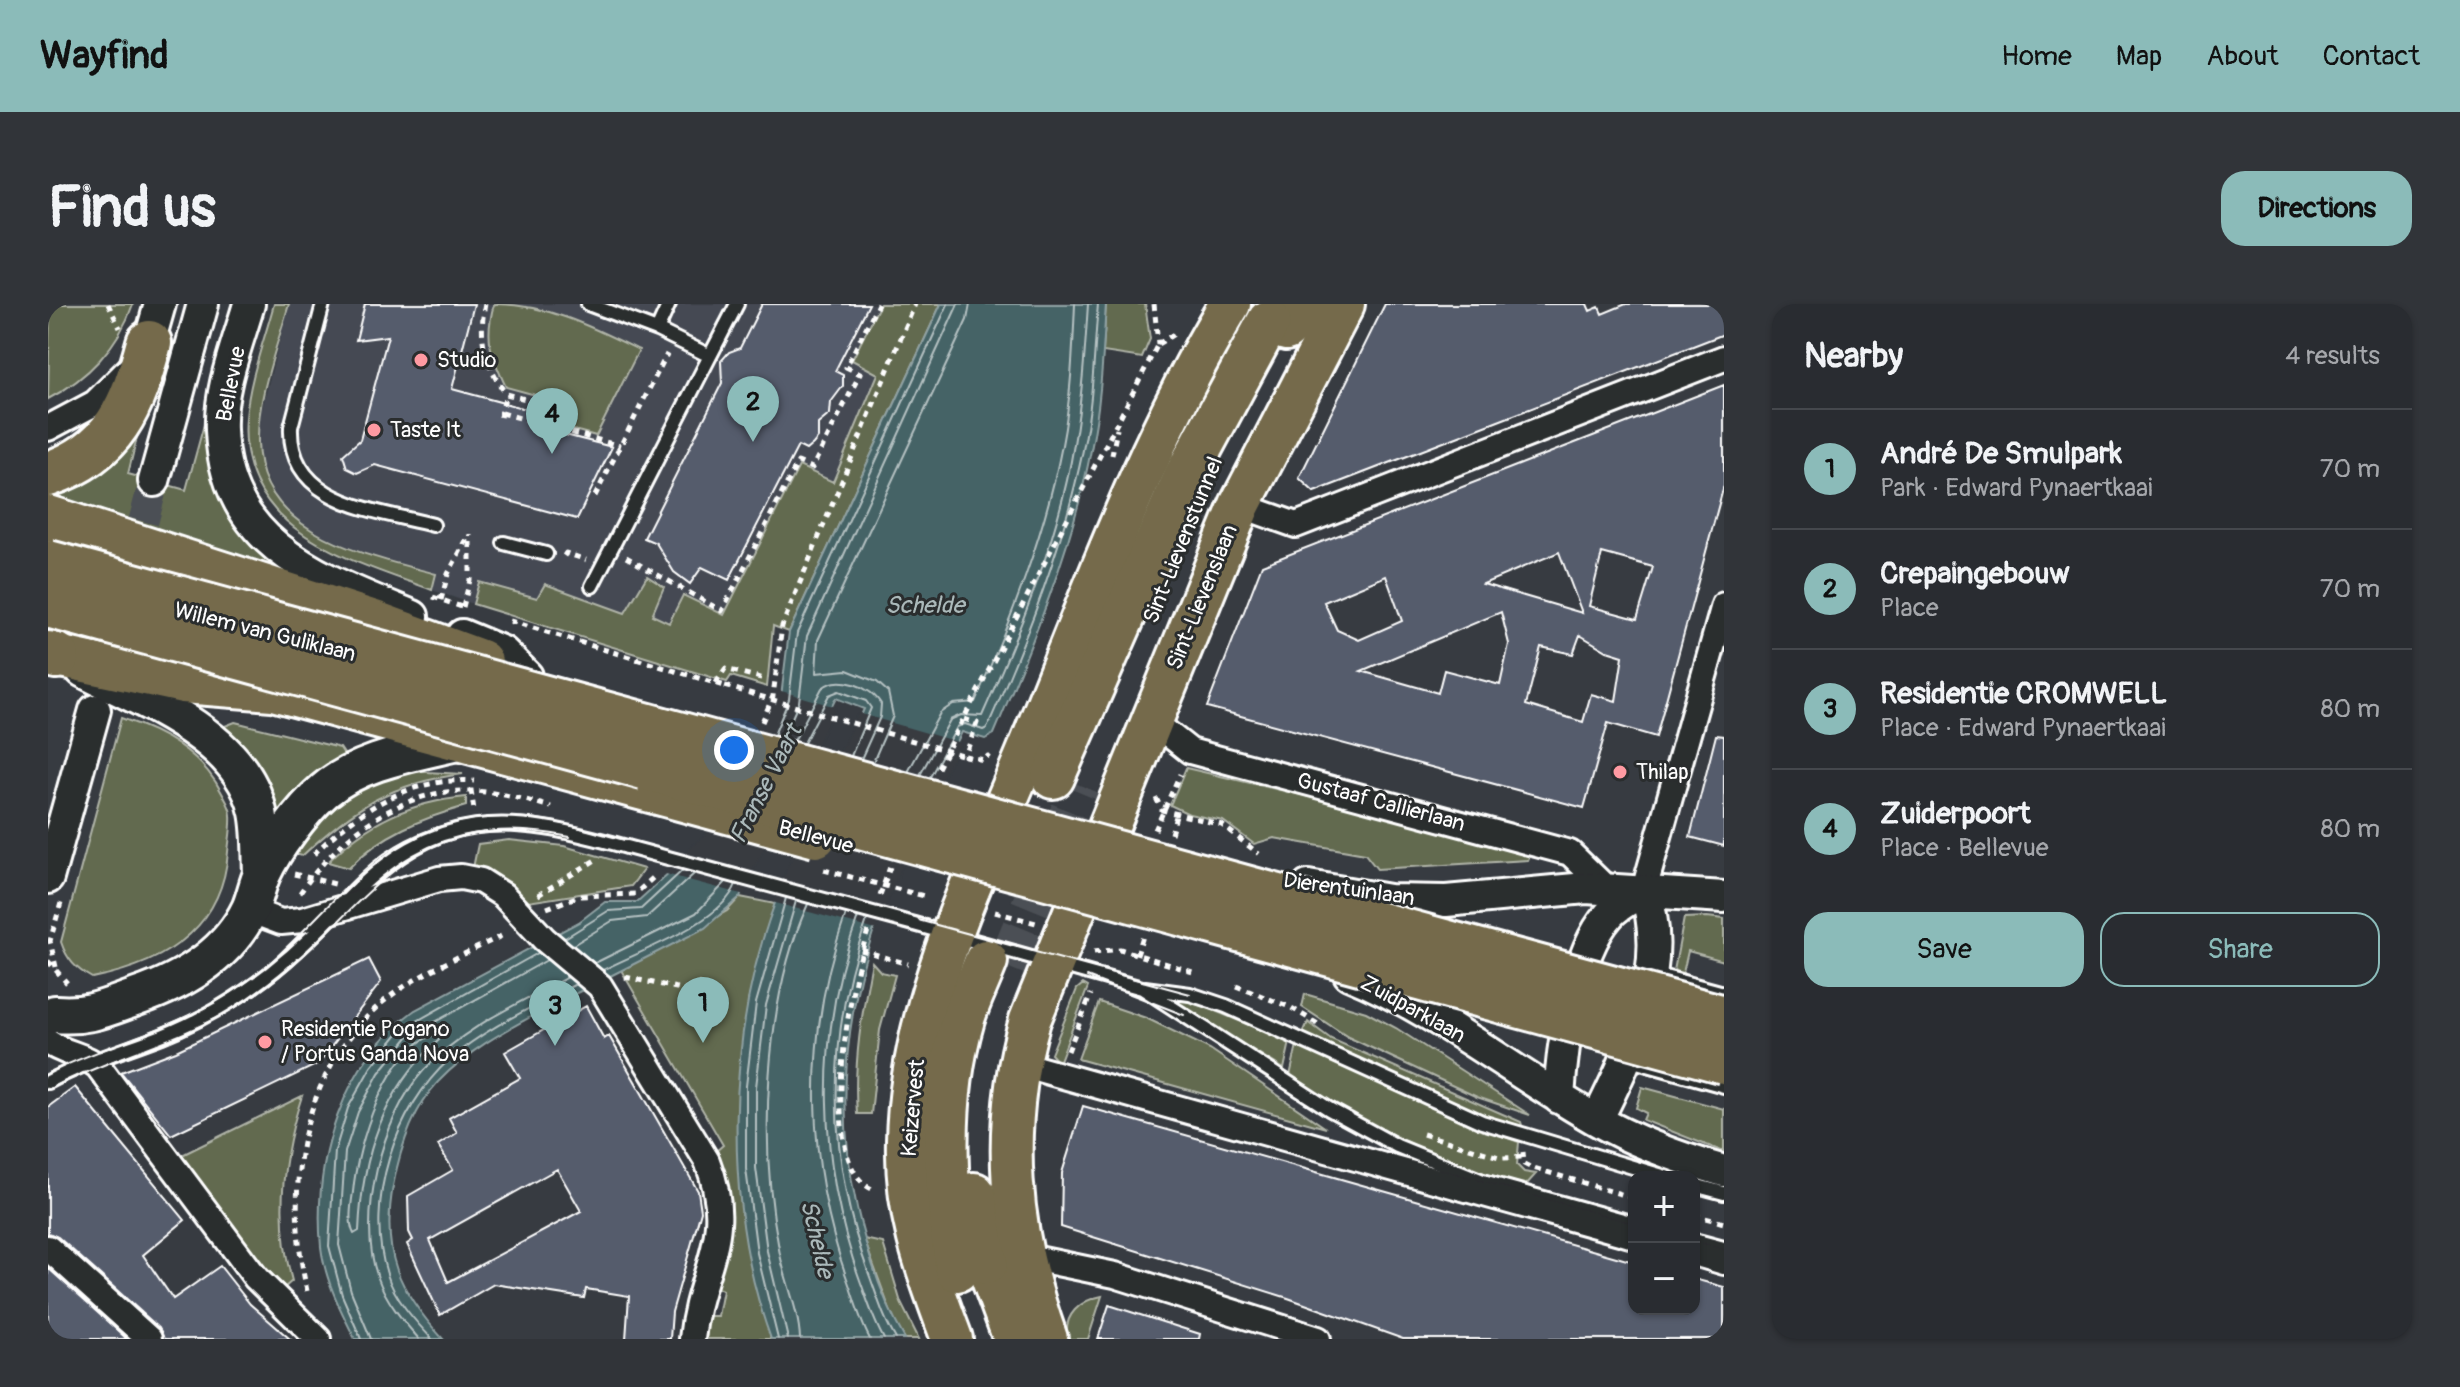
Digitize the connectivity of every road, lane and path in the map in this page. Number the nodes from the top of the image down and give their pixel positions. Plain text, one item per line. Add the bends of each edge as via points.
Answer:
1 (203, 304) edge
2 (249, 304) edge
3 (323, 304) edge
4 (485, 304) edge
5 (588, 304) edge
6 (669, 304) edge
7 (737, 304) edge
8 (878, 304) edge
9 (915, 304) edge
10 (1154, 304) edge
11 (1230, 304) edge
12 (1344, 304) edge
13 (1284, 315) edge
14 (155, 324) edge
15 (657, 330) junction
16 (675, 339) junction
17 (710, 356) junction
18 (1724, 358) edge
19 (846, 367) junction
20 (840, 373) dead end
21 (506, 394) junction
22 (537, 402) dead end
23 (48, 428) edge
24 (620, 446) junction
25 (1092, 469) dead end
26 (48, 474) edge
27 (154, 481) tunnel mouth
28 (595, 496) dead end
29 (1240, 505) junction
30 (48, 518) edge
31 (433, 525) dead end
32 (504, 543) dead end
33 (611, 548) junction
34 (546, 554) dead end
35 (48, 563) edge
36 (48, 578) edge
37 (592, 586) dead end
38 (441, 600) dead end
39 (464, 601) dead end
40 (48, 605) edge
41 (1724, 605) edge
42 (48, 612) edge
43 (504, 620) dead end
44 (782, 626) dead end
45 (52, 655) edge
46 (480, 662) junction
47 (527, 676) junction
48 (765, 679) dead end
49 (716, 683) junction
50 (273, 690) junction
51 (95, 710) dead end
52 (964, 719) dead end
53 (1151, 720) junction
54 (461, 741) junction
55 (1190, 751) junction
56 (966, 769) junction
57 (481, 782) dead end
58 (1068, 782) tunnel mouth
59 (517, 789) dead end
60 (471, 790) dead end
61 (527, 792) dead end
62 (1005, 807) junction
63 (473, 809) dead end
64 (1107, 834) junction
65 (1161, 838) junction
66 (600, 857) dead end
67 (280, 873) junction
68 (48, 878) edge
69 (929, 882) junction
70 (1295, 884) junction
71 (1607, 889) junction
72 (1644, 890) junction
73 (356, 891) junction
74 (605, 895) dead end
75 (1724, 897) edge
76 (964, 906) junction
77 (338, 909) junction
78 (249, 910) junction
79 (536, 931) junction
80 (1067, 931) junction
81 (864, 950) dead end
82 (1106, 952) dead end
83 (897, 960) dead end
84 (997, 964) tunnel mouth
85 (1650, 973) junction
86 (705, 980) dead end
87 (1142, 988) junction
88 (691, 991) junction
89 (1724, 993) edge
90 (608, 996) junction
91 (697, 1007) dead end
92 (1724, 1018) edge
93 (50, 1020) edge
94 (1626, 1059) junction
95 (92, 1061) junction
96 (1724, 1061) edge
97 (1017, 1063) junction
98 (48, 1082) edge
99 (1724, 1086) edge
100 (1559, 1098) junction
101 (1597, 1120) junction
102 (1646, 1171) edge
103 (1724, 1171) edge
104 (860, 1183) dead end
105 (1700, 1187) edge
106 (882, 1193) dead end
107 (1724, 1193) edge
108 (1700, 1217) edge
109 (1628, 1221) edge
110 (1724, 1223) edge
111 (1628, 1234) edge
112 (1700, 1242) edge
113 (48, 1248) edge
114 (1724, 1248) edge
115 (1700, 1255) edge
116 (1724, 1262) edge
117 (989, 1263) junction
118 (308, 1295) dead end
119 (149, 1339) edge
120 (318, 1339) edge
121 (692, 1339) edge
122 (952, 1339) edge
123 (979, 1339) edge
124 (1014, 1339) edge
125 (1047, 1339) edge
126 (1318, 1339) edge

1 - 27 street
2 - 47 street, Bellevue via 224,397 221,429 228,476 242,509 266,540 300,566 503,652
3 - 31 lane via 291,427 296,462 328,496
4 - 21 path via 483,349
5 - 15 lane
6 - 15 lane
7 - 17 lane
8 - 19 path
9 - 44 path
10 - 25 path via 1158,344
11 - 62 main road via 1177,397 1129,501
12 - 29 main road, Sint-Lievenslaan
13 - 58 highway, Sint-Lievenstunnel
14 - 23 street via 118,382 95,403
14 - 26 highway via 126,414 109,438 77,462
15 - 16 lane
16 - 17 lane
16 - 24 path
17 - 33 lane
18 - 29 street via 1296,525
19 - 20 path
19 - 33 path via 860,374 812,468 798,462 722,611
21 - 22 path
21 - 24 path via 501,415
24 - 28 path
29 - 53 main road, Sint-Lievenslaan
30 - 46 highway
32 - 34 lane
33 - 37 lane
35 - 92 highway, bridge
36 - 46 main road, Willem van Guliklaan via 441,676
38 - 39 path via 448,574 470,534 470,580
40 - 96 highway, bridge
41 - 72 street
42 - 50 main road, Willem van Guliklaan via 188,648
43 - 49 path
45 - 50 main road via 183,683
45 - 67 main road via 187,721 219,747 246,782
46 - 47 main road, Bellevue
47 - 56 main road, Bellevue via 703,722
48 - 49 path via 725,669
49 - 56 path, bridge
50 - 54 main road, Willem van Guliklaan
51 - 68 street
52 - 56 path via 977,723
53 - 55 street, Gustaaf Callierlaan
53 - 64 main road, Sint-Lievenslaan
54 - 67 main road via 354,772 326,790 302,814
54 - 69 main road, Bellevue, bridge via 658,794
55 - 65 path via 1162,810
55 - 71 street, Gustaaf Callierlaan via 1570,853
56 - 62 main road, Bellevue
57 - 67 path via 431,784 388,798
59 - 61 path
60 - 63 path
62 - 64 main road, Bellevue
62 - 76 main road
64 - 65 street, Dierentuinlaan
64 - 80 main road, Sint-Lievenslaan
65 - 70 street, Dierentuinlaan
65 - 70 path via 1176,816 1222,825
66 - 79 path via 539,891
67 - 73 path
67 - 78 main road
69 - 76 main road, Bellevue
69 - 76 path
70 - 71 street, Dierentuinlaan via 1389,900
71 - 72 street, Dierentuinlaan
72 - 75 street
72 - 85 street via 1653,933
72 - 100 street via 1609,914 1587,959 1568,1024
73 - 76 lane, bridge via 414,846 465,827 495,823 545,825 914,924
73 - 77 lane
74 - 79 path via 579,896 549,907
76 - 80 main road, Bellevue
76 - 80 lane
76 - 80 path
76 - 122 main road, Keizervest via 924,1025 907,1140 909,1197 919,1248
77 - 78 street via 281,922
77 - 79 street via 461,877 481,881 503,895
77 - 95 lane via 285,962 233,1000 163,1035
78 - 93 main road via 216,953 169,986 83,1017
79 - 90 street
79 - 118 path via 400,991 365,1019 336,1057 316,1096 301,1150 297,1244
80 - 82 path
80 - 87 lane
80 - 97 main road
80 - 100 street, Zuidparklaan via 1306,958 1353,975 1439,1021
81 - 83 path
84 - 117 highway via 963,1018 946,1145 947,1203
85 - 89 lane
85 - 94 street
86 - 88 path
87 - 102 lane via 1190,994 1260,1020 1482,1122
87 - 109 lane via 1329,1109 1425,1160
88 - 90 path via 625,977
88 - 91 path
90 - 121 street via 715,1180 721,1225
93 - 95 street via 60,1051
94 - 99 lane
94 - 101 street
95 - 98 lane
95 - 120 street via 256,1278
97 - 111 street
97 - 117 main road via 1010,1119 1012,1205
100 - 101 street, Zuidparklaan
101 - 103 street, Zuidparklaan via 1676,1158
104 - 106 path
105 - 107 lane
108 - 110 path
112 - 114 lane
113 - 119 street
115 - 116 street
117 - 123 main road
117 - 124 main road
117 - 125 main road via 1032,1298
117 - 126 street via 1115,1275

